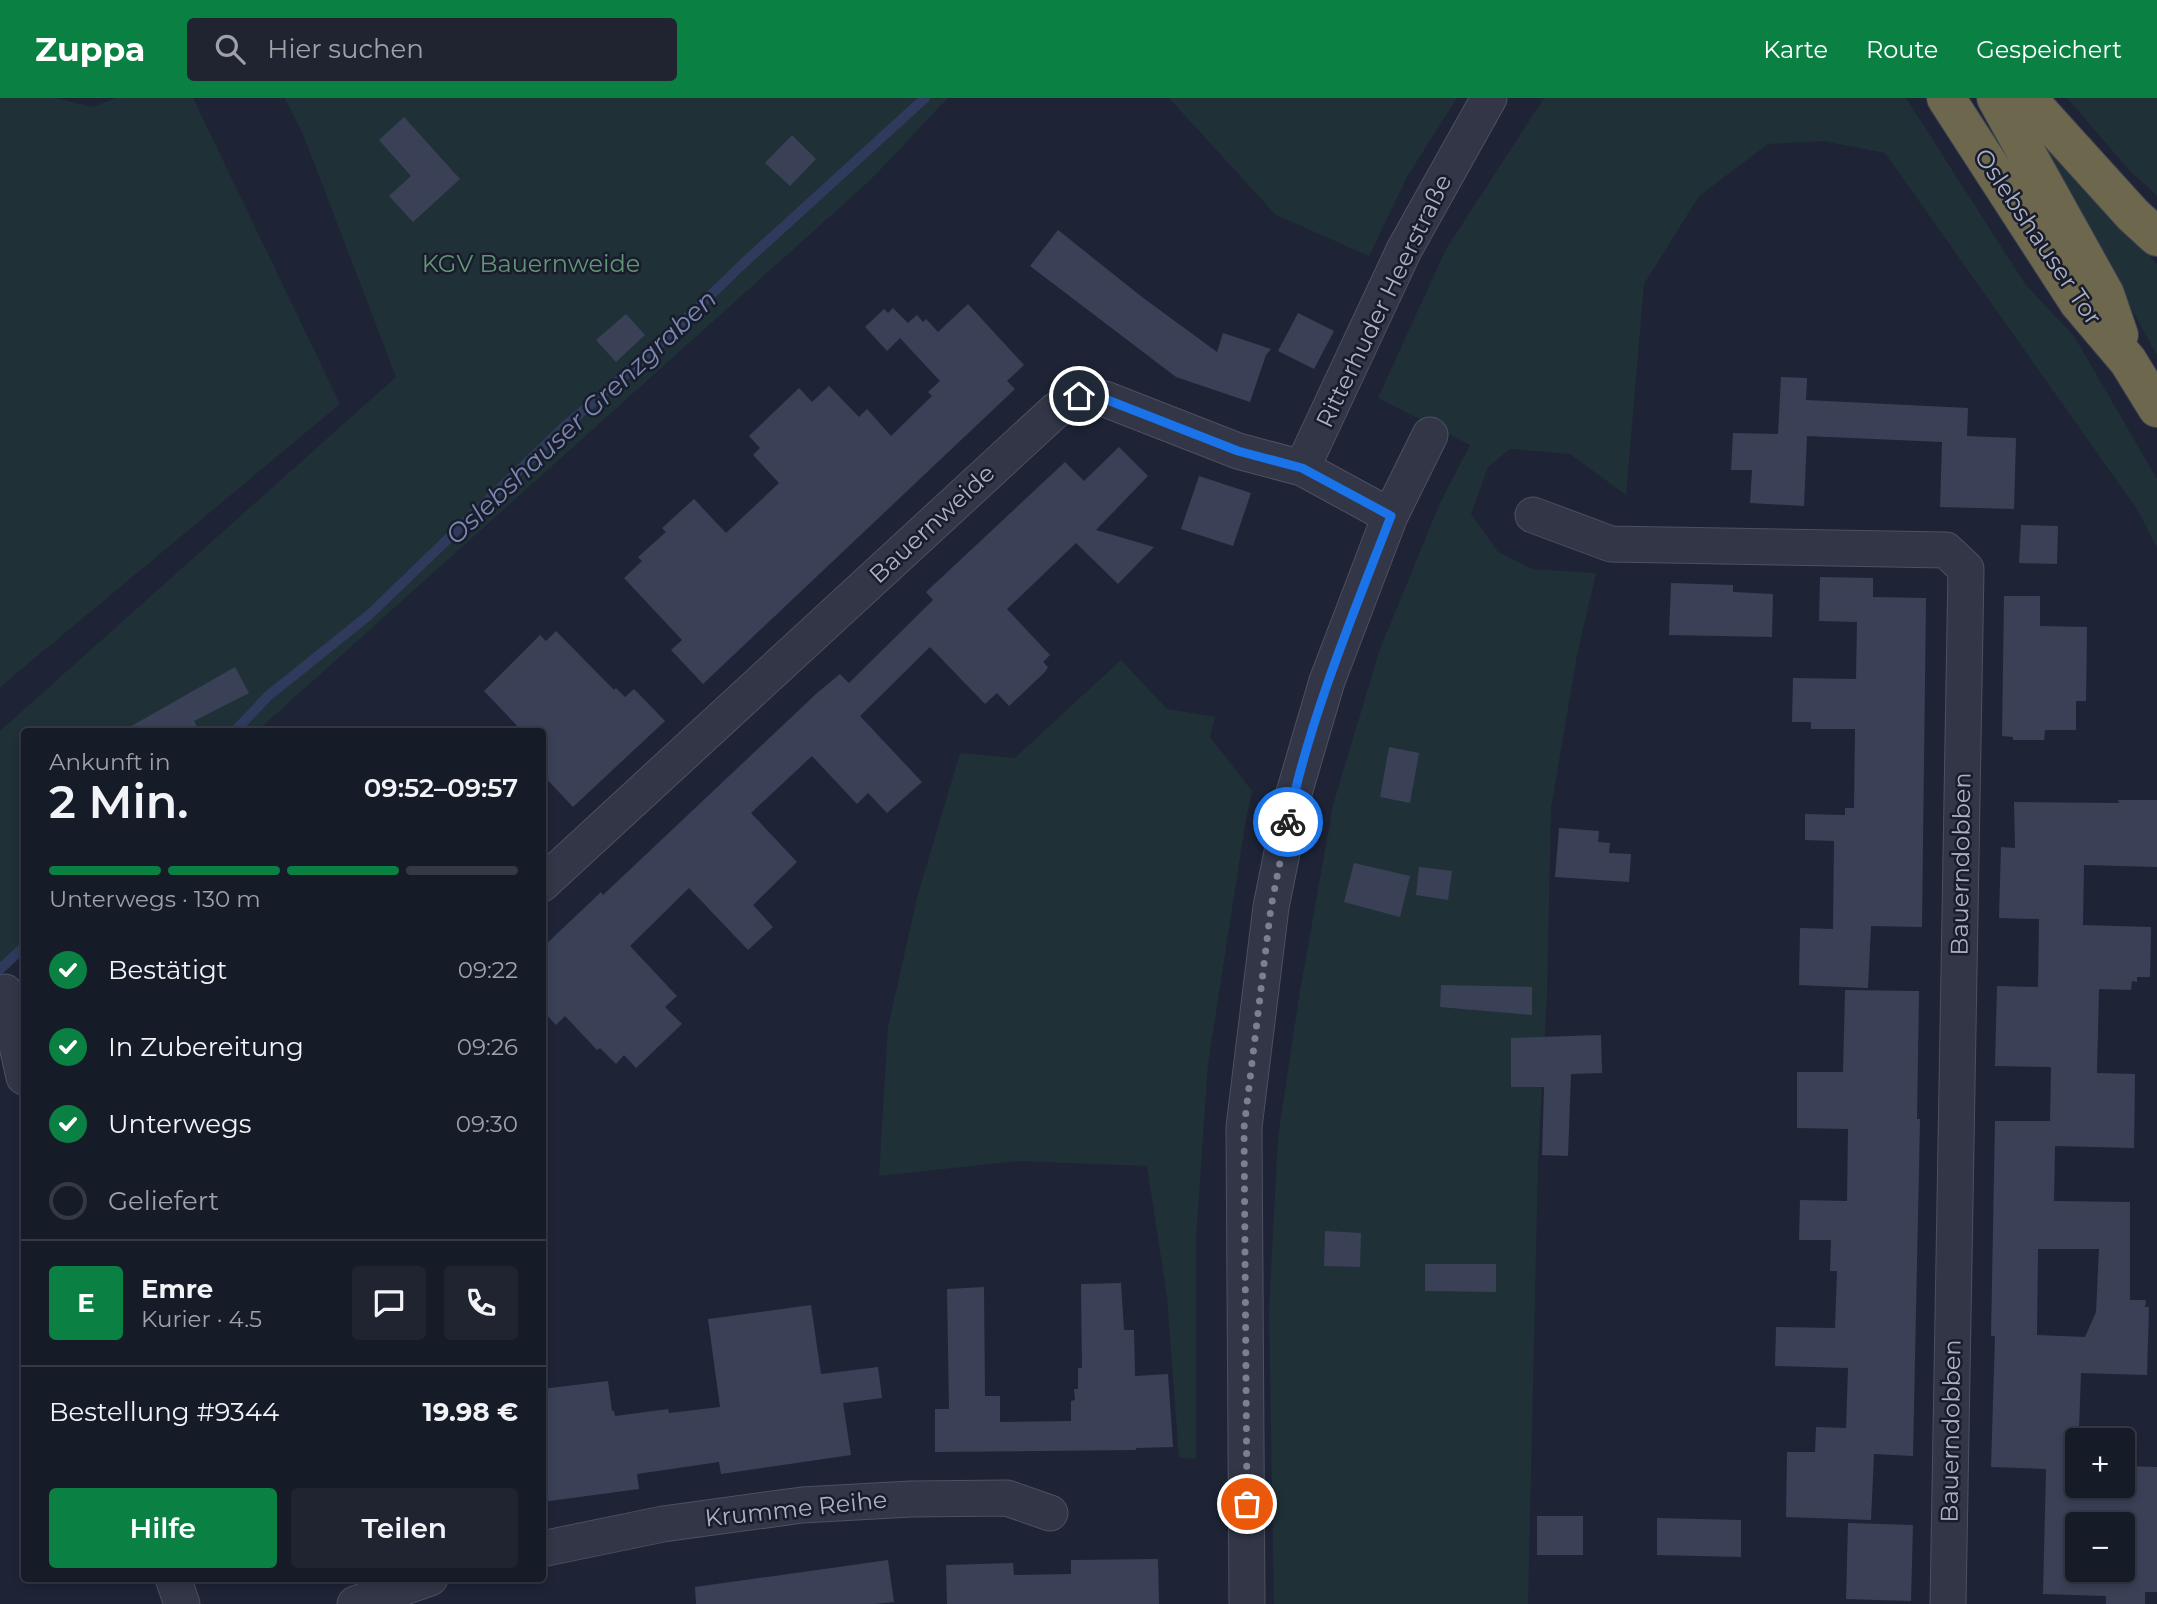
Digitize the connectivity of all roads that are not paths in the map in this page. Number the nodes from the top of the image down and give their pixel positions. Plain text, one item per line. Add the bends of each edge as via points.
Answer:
1 (1489, 98) edge
2 (1946, 98) edge
3 (1996, 98) edge
4 (2027, 98) edge
5 (2157, 237) edge
6 (2128, 360) junction
7 (2157, 408) edge
8 (1430, 435) dead end
9 (1302, 468) junction
10 (1533, 515) dead end
11 (1391, 516) junction
12 (546, 880) edge
13 (5, 992) dead end
14 (21, 1064) edge
15 (1049, 1513) dead end
16 (546, 1548) edge
17 (174, 1582) edge
18 (418, 1582) edge
19 (182, 1604) edge
20 (355, 1604) edge
21 (1247, 1604) edge
22 (1948, 1604) edge

1 - 9 street, Ritterhuder Heerstraße via 1404,250
2 - 6 highway, Oslebshauser Tor via 2078,302
3 - 6 highway via 2105,294
4 - 5 highway
6 - 7 highway, Oslebshauser Tor
8 - 11 street
9 - 11 street, Bauernweide
9 - 12 street, Bauernweide via 1238,451 1105,399 1079,396 1055,411
10 - 22 street, Bauerndobben via 1611,544 1946,550 1966,569
11 - 21 street via 1327,681 1294,793 1271,907 1244,1128
13 - 14 street
15 - 16 street, Krumme Reihe via 1007,1498 802,1505 663,1524
17 - 19 street
18 - 20 street

